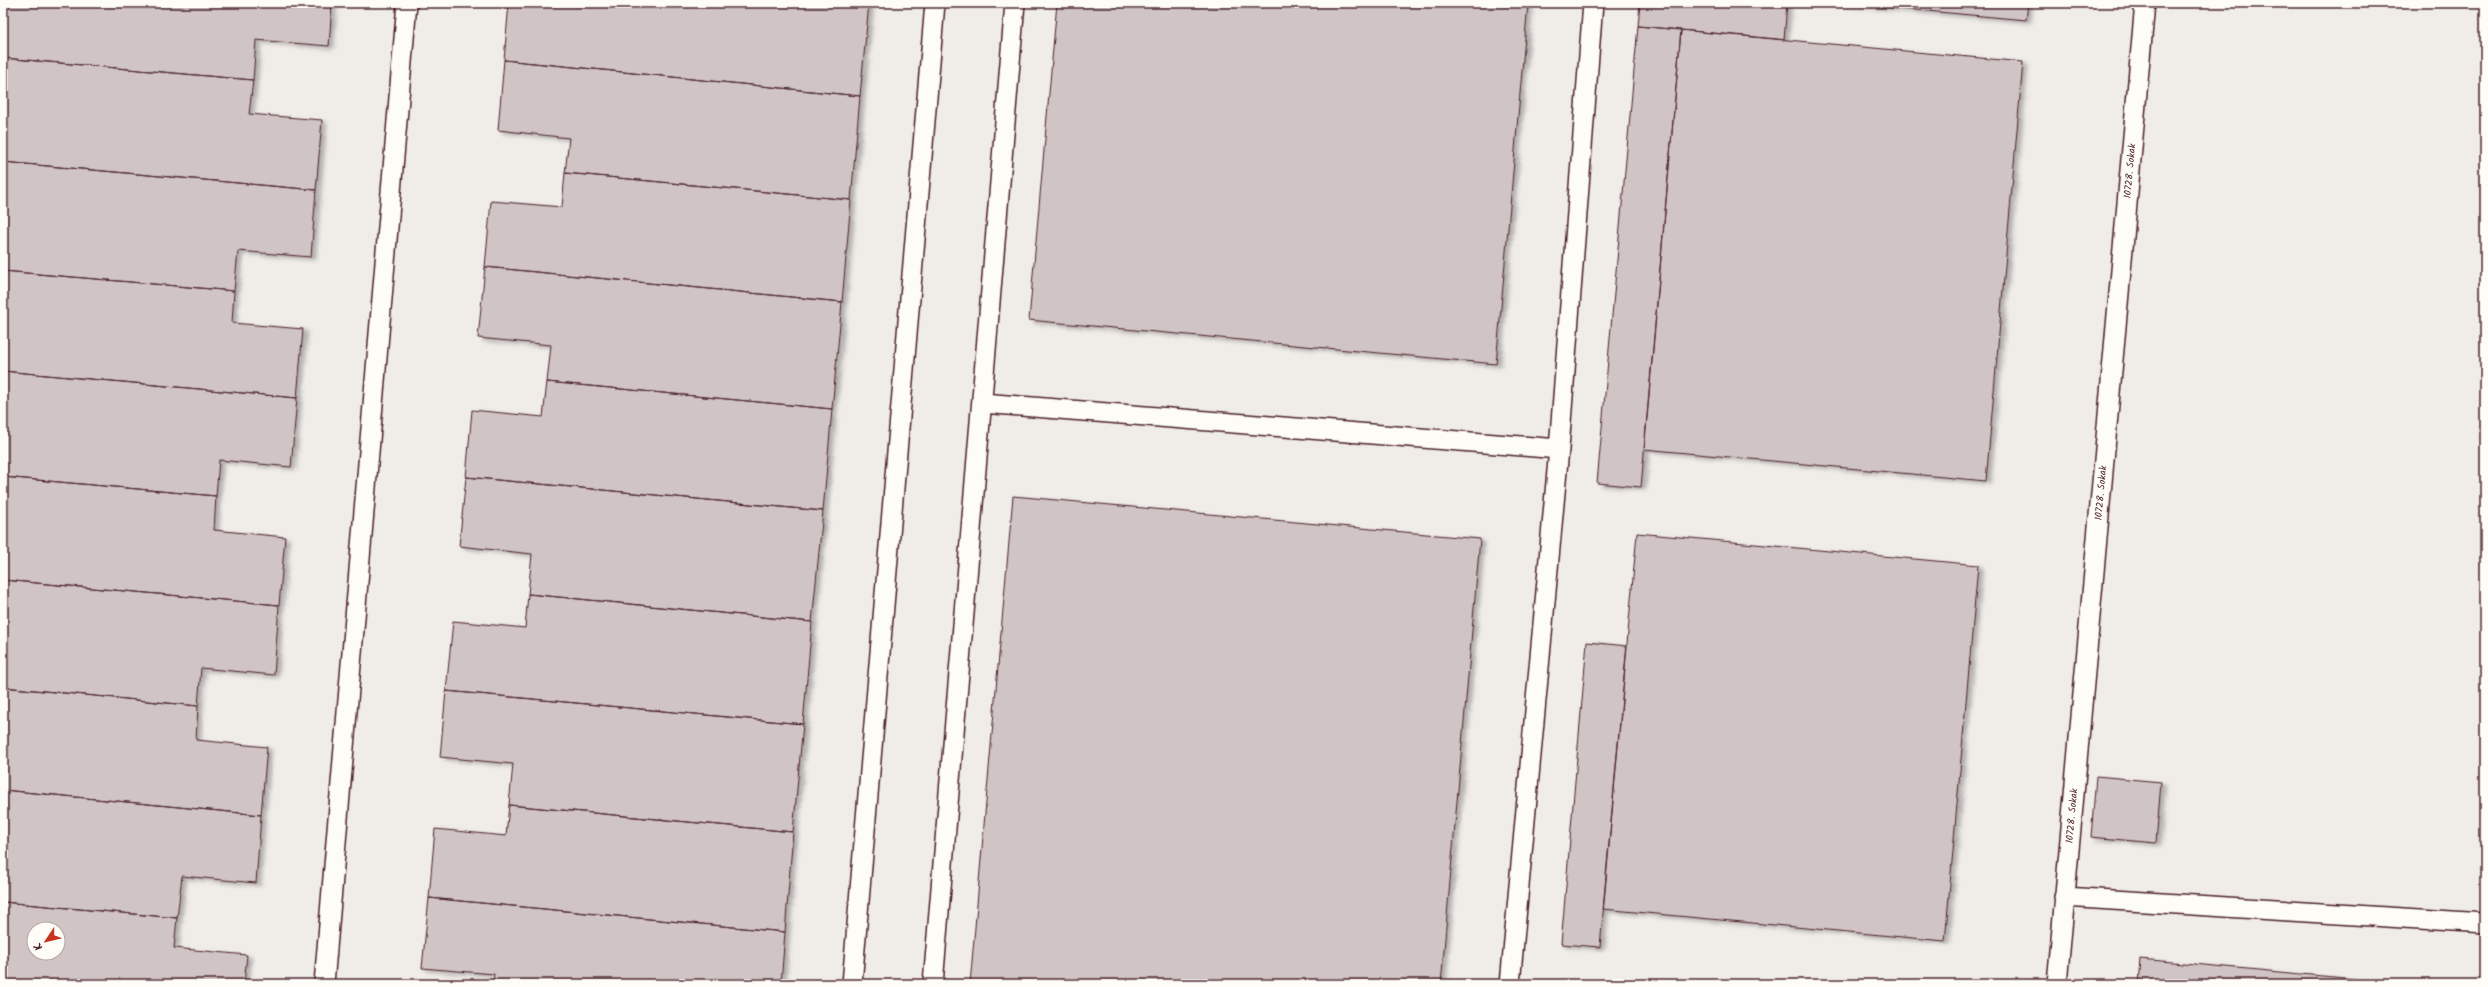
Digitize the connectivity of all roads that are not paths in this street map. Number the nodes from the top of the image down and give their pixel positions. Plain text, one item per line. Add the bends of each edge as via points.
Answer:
1 (406, 3) edge
2 (935, 3) edge
3 (1015, 3) edge
4 (1593, 3) edge
5 (2145, 3) edge
6 (982, 403) junction
7 (1559, 449) junction
8 (2064, 897) junction
9 (2485, 923) edge
10 (324, 984) edge
11 (852, 984) edge
12 (933, 984) edge
13 (1510, 984) edge
14 (2057, 984) edge

1 - 10 lane
2 - 11 lane
3 - 6 lane
4 - 7 lane
5 - 8 lane, 10728. Sokak
6 - 7 lane
6 - 12 lane
7 - 13 lane
8 - 9 lane
8 - 14 lane, 10728. Sokak

